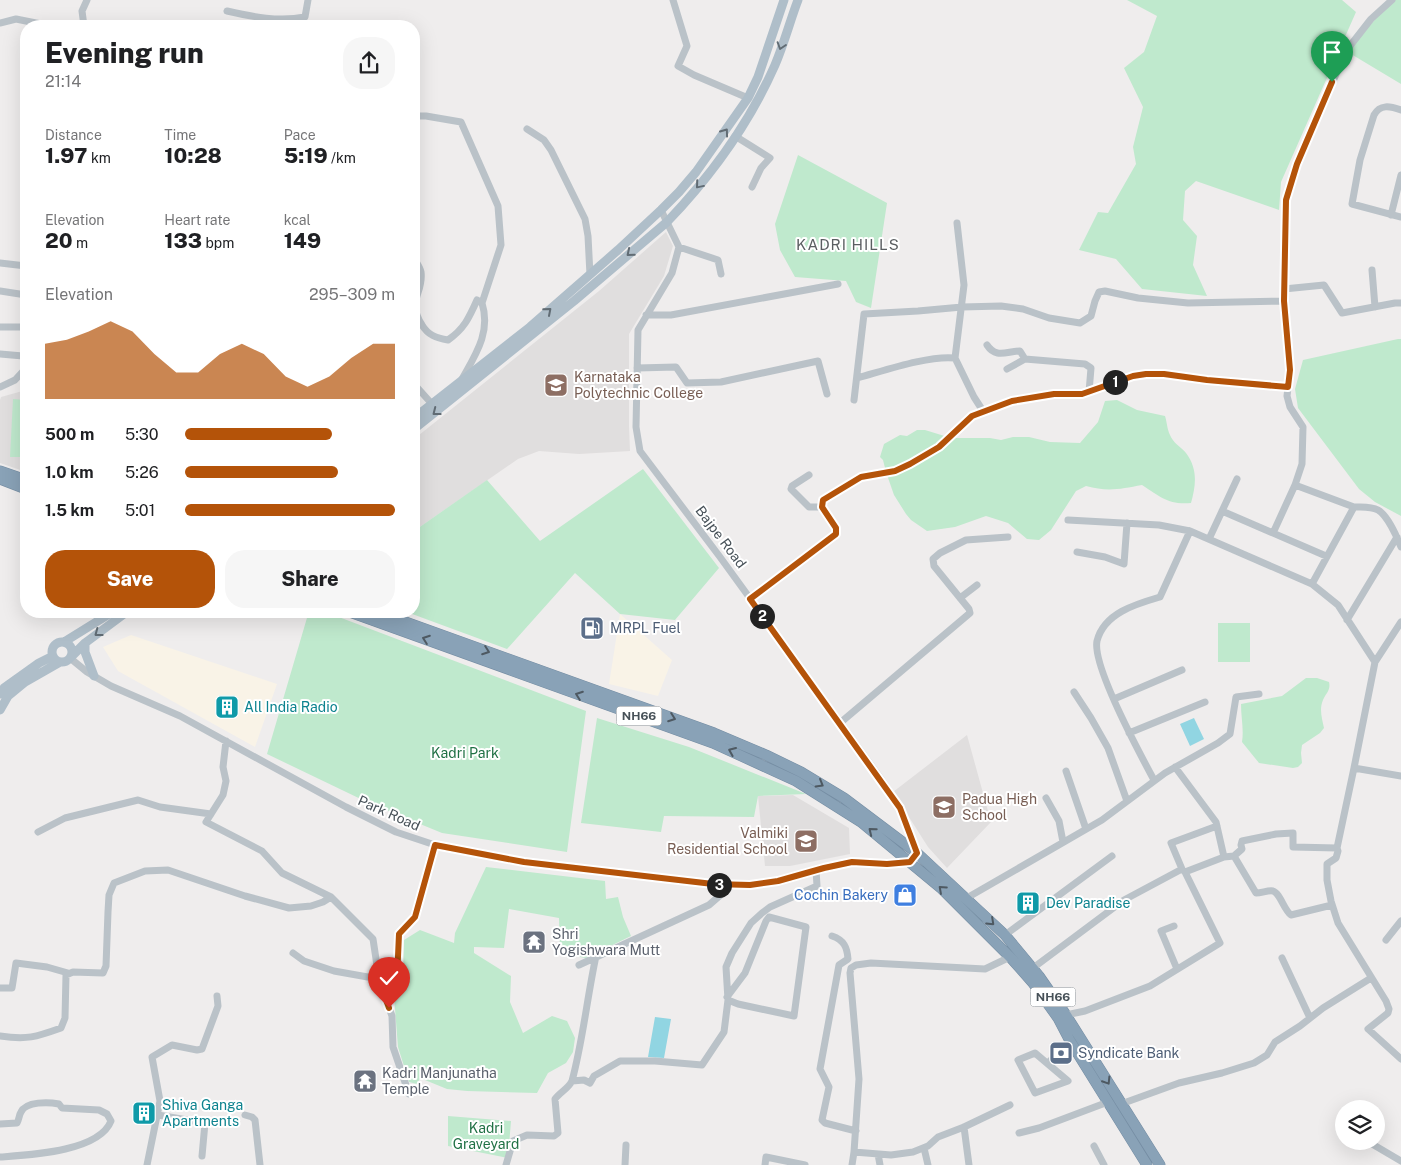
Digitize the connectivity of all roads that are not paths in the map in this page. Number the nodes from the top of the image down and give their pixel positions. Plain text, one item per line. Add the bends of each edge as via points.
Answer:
1 (86, 0) edge
2 (308, 0) edge
3 (673, 0) edge
4 (784, 0) edge
5 (798, 0) edge
6 (1392, 0) edge
7 (227, 11) dead end
8 (20, 20) edge
9 (83, 20) edge
10 (270, 20) edge
11 (298, 20) edge
12 (0, 23) edge
13 (748, 98) junction
14 (1401, 110) edge
15 (420, 116) edge
16 (527, 129) dead end
17 (735, 136) junction
18 (1401, 175) edge
19 (752, 187) dead end
20 (1399, 192) edge
21 (662, 210) junction
22 (1391, 214) junction
23 (1401, 217) edge
24 (667, 222) junction
25 (957, 223) dead end
26 (679, 247) junction
27 (0, 264) edge
28 (20, 266) edge
29 (420, 269) edge
30 (1372, 270) dead end
31 (721, 274) dead end
32 (590, 275) junction
33 (420, 283) edge
34 (838, 284) dead end
35 (1284, 289) junction
36 (0, 292) edge
37 (20, 294) edge
38 (1284, 301) junction
39 (482, 303) junction
40 (1401, 303) edge
41 (962, 307) junction
42 (1375, 307) junction
43 (646, 315) junction
44 (420, 323) edge
45 (0, 327) edge
46 (20, 327) edge
47 (987, 345) dead end
48 (0, 354) edge
49 (20, 356) edge
50 (955, 358) junction
51 (1025, 359) junction
52 (637, 368) junction
53 (1007, 369) dead end
54 (20, 375) edge
55 (857, 378) junction
56 (0, 387) edge
57 (1288, 387) junction
58 (457, 388) junction
59 (1090, 392) junction
60 (420, 393) edge
61 (827, 394) dead end
62 (854, 400) dead end
63 (432, 404) junction
64 (983, 411) junction
65 (420, 413) edge
66 (420, 423) edge
67 (0, 471) edge
68 (809, 475) dead end
69 (20, 478) edge
70 (0, 479) edge
71 (1237, 479) dead end
72 (1296, 485) junction
73 (20, 487) edge
74 (822, 507) junction
75 (1354, 507) junction
76 (1222, 511) junction
77 (1068, 520) dead end
78 (1127, 523) junction
79 (1190, 531) junction
80 (1273, 533) junction
81 (1008, 537) dead end
82 (1397, 537) junction
83 (1209, 539) junction
84 (1401, 547) edge
85 (1077, 552) dead end
86 (1326, 556) junction
87 (1312, 584) junction
88 (977, 585) dead end
89 (960, 598) junction
90 (750, 599) junction
91 (103, 618) edge
92 (119, 618) edge
93 (366, 618) edge
94 (394, 618) edge
95 (1347, 620) junction
96 (1401, 622) edge
97 (64, 642) junction
98 (85, 643) junction
99 (70, 658) junction
100 (56, 659) junction
101 (1375, 662) junction
102 (1182, 670) dead end
103 (94, 676) junction
104 (1074, 692) dead end
105 (0, 694) edge
106 (1259, 694) dead end
107 (1114, 699) junction
108 (1205, 702) dead end
109 (0, 710) edge
110 (840, 723) junction
111 (1129, 733) junction
112 (226, 741) junction
113 (1175, 767) junction
114 (1354, 768) junction
115 (1066, 771) dead end
116 (1401, 776) edge
117 (1154, 780) junction
118 (1046, 798) dead end
119 (1127, 801) junction
120 (210, 814) junction
121 (1217, 826) junction
122 (1086, 829) junction
123 (38, 832) dead end
124 (1063, 842) junction
125 (435, 845) junction
126 (1337, 848) junction
127 (1112, 856) dead end
128 (1234, 856) junction
129 (1224, 857) junction
130 (914, 858) junction
131 (816, 870) junction
132 (732, 885) junction
133 (331, 897) junction
134 (965, 899) junction
135 (1332, 905) junction
136 (1401, 922) edge
137 (1174, 926) dead end
138 (1005, 935) junction
139 (832, 936) dead end
140 (1386, 940) dead end
141 (293, 953) dead end
142 (596, 956) junction
143 (1010, 957) junction
144 (1282, 958) dead end
145 (579, 965) dead end
146 (1033, 968) junction
147 (1177, 969) junction
148 (68, 972) junction
149 (1371, 978) junction
150 (379, 979) junction
151 (0, 988) edge
152 (217, 996) dead end
153 (385, 997) junction
154 (728, 999) junction
155 (1066, 1015) junction
156 (1310, 1018) junction
157 (0, 1036) edge
158 (1070, 1041) junction
159 (1401, 1059) edge
160 (1048, 1063) junction
161 (572, 1081) junction
162 (409, 1094) dead end
163 (1108, 1102) junction
164 (1121, 1104) junction
165 (1010, 1105) dead end
166 (158, 1115) junction
167 (245, 1115) dead end
168 (0, 1124) edge
169 (964, 1127) junction
170 (856, 1131) junction
171 (1019, 1132) dead end
172 (626, 1145) dead end
173 (1094, 1146) dead end
174 (924, 1148) junction
175 (1382, 1150) edge
176 (854, 1152) junction
177 (878, 1154) junction
178 (202, 1156) dead end
179 (0, 1157) edge
180 (1401, 1161) edge
181 (147, 1165) edge
182 (260, 1165) edge
183 (506, 1165) edge
184 (625, 1165) edge
185 (765, 1165) edge
186 (805, 1165) edge
187 (852, 1165) edge
188 (880, 1165) edge
189 (928, 1165) edge
190 (969, 1165) edge
191 (1104, 1165) edge
192 (1147, 1165) edge
193 (1160, 1165) edge

1 - 9 street
2 - 11 street via 305,17
3 - 13 street via 687,46 678,66
4 - 13 main road
5 -> 17 main road via 776,64
6 - 35 street via 1371,19 1346,51 1297,164 1286,200
7 - 10 street
8 - 12 street
21 -> 13 main road via 696,172
14 - 22 street via 1382,107 1374,115 1360,160 1352,204
15 - 39 street via 461,122 498,206 501,245
16 - 32 street via 544,140 551,150 584,219
17 - 19 street via 770,158
17 -> 24 main road via 724,155
18 - 20 street
20 - 22 street
21 - 24 street
21 - 32 main road
22 - 23 street
24 - 26 street
24 -> 58 main road via 574,301
25 - 41 street via 964,285
26 - 31 street via 718,260
26 - 43 street, Bajpe Road via 672,273
27 - 28 street
29 - 33 street
30 - 42 street
58 -> 32 main road
34 - 43 street via 672,315
35 - 38 street
35 - 42 street via 1324,285 1342,313
36 - 37 street
38 - 41 street via 1188,303 1105,291 1099,292 1091,316 1080,323 1001,306
38 - 57 street via 1290,370
39 - 44 street via 477,300 460,332 448,340 434,338
39 - 58 street via 485,332 480,349
40 - 42 street
41 - 50 street
41 - 55 street via 864,314
43 - 52 street, Bajpe Road via 638,330
45 - 46 street
47 - 51 street via 997,353 1020,351
48 - 49 street
50 - 55 street via 932,358
50 - 64 street
51 - 53 street
51 - 59 street via 1089,365
52 - 61 street via 676,367 688,382 722,382 818,361
52 - 90 street, Bajpe Road via 636,428 640,451
54 - 56 street
55 - 62 street
57 - 59 street via 1146,374
57 - 72 street via 1286,396 1290,407 1303,427 1302,464
58 - 63 main road
58 -> 66 main road
59 - 64 street via 1012,401
60 - 63 street
63 - 65 main road
64 - 74 street via 972,416 939,447 895,471 861,477 823,500
67 - 69 highway
68 - 74 street via 791,489 809,507
70 - 73 highway
71 - 76 street
72 - 75 street
72 - 80 street
74 - 90 street via 836,528 836,534
75 - 82 street via 1379,511
75 - 86 street
76 - 80 street
76 - 83 street
77 - 78 street
78 - 79 street
78 - 85 street via 1124,564
79 - 83 street
79 - 107 street via 1160,597 1121,612 1107,623 1098,639 1096,651
80 - 86 street
81 - 89 street via 966,540 933,559 934,566
82 - 84 street
82 - 95 street
83 - 87 street
86 - 87 street
87 - 95 street via 1338,606
88 - 89 street
89 - 110 street via 970,613
90 - 110 street, Bajpe Road
91 - 97 main road
92 -> 98 main road
130 -> 93 highway, NH66 via 796,780 762,764 705,740
94 -> 130 highway, NH66 via 714,733 766,755 844,798
95 - 101 street
96 - 101 street
97 - 99 main road via 71,647
97 - 100 main road via 55,644 52,651
98 - 99 main road
98 - 103 main road
99 - 100 main road via 67,661
99 - 103 street, Park Road
100 - 105 main road via 39,663
100 - 109 main road via 8,696
101 - 114 street
102 - 107 street
103 - 112 street, Park Road
104 - 119 street via 1108,748
106 - 113 street via 1236,697 1230,734
107 - 111 street
108 - 111 street
110 - 130 street, Bajpe Road via 900,808
111 - 117 street
112 - 120 street via 222,766 226,781 222,795
112 - 125 street, Park Road via 396,832
113 - 117 street
113 - 121 street
114 - 116 street
114 - 126 street
115 - 122 street
117 - 119 street
118 - 124 street via 1059,821
119 - 122 street
120 - 123 street via 160,807 138,800 65,818
120 - 133 street via 206,822 262,851 282,873
121 - 129 street
121 - 146 street via 1171,843 1182,869 1124,900
122 - 124 street
124 - 134 street
125 - 132 street, Park Road via 524,862
125 - 153 street via 415,917 399,934 397,979
126 - 128 street via 1293,847 1293,834 1276,834 1242,840 1242,849
126 - 135 street via 1336,858 1328,864
127 - 138 street
128 - 129 street
128 - 135 street via 1256,893 1273,891 1291,915
129 - 147 street via 1186,872 1220,943
130 - 131 street, Park Road via 887,864 852,862
130 - 134 highway, NH66
143 -> 130 highway, NH66
131 - 132 street, Park Road via 778,881
131 - 154 street via 817,886 770,908 751,923 726,967
132 - 142 street via 710,905
133 - 148 street via 311,906 289,908 168,870 144,871 114,883 110,895 103,973
133 - 150 street via 373,939
134 -> 138 highway, NH66
135 - 149 street via 1338,924
136 - 140 street
137 - 147 street via 1161,931
138 - 146 highway, NH66
139 - 170 street via 840,938 847,946 848,959 839,965 820,1069 829,1087 822,1120
141 - 150 street via 304,961 347,975
142 - 145 street
142 - 161 street
143 - 158 highway, NH66 via 1053,1011
143 - 170 street via 985,969 871,963 851,968 859,1079
144 - 156 street
146 - 155 highway, NH66
147 - 155 street via 1150,986
148 - 151 street via 16,963 12,988
148 - 157 street via 65,1018 61,1028 20,1039
149 - 156 street
149 - 159 street via 1389,1009 1368,1029
150 - 153 street
152 - 166 street via 218,1006 202,1049 172,1045 152,1057 160,1097
153 - 162 street via 392,1016 392,1048
154 - 154 street via 794,1016 806,927 769,917 745,972
154 - 161 street via 724,1032 702,1065 620,1061 594,1076 590,1083
155 -> 164 highway, NH66
156 - 164 street via 1275,1042 1267,1055 1254,1063 1179,1083
158 - 160 street
158 - 163 highway, NH66
160 - 160 street via 1068,1082 1035,1093 1018,1060 1035,1053
161 - 183 street via 555,1099 558,1133 554,1136 527,1135 513,1141
163 - 171 street via 1039,1128
163 - 192 highway, NH66
164 - 193 highway, NH66
165 - 169 street
166 - 178 street via 205,1123
166 - 181 street
167 - 182 street via 255,1120
168 - 179 street via 17,1123 24,1107 51,1103 62,1108 99,1110 107,1114 110,1121 108,1128 98,1136 76,1146 49,1153
169 - 174 street via 938,1137
169 - 190 street
170 - 176 street
172 - 184 street
173 - 191 street
174 - 177 street via 891,1155
174 - 189 street
175 - 180 street
176 - 177 street
176 - 187 street
177 - 188 street
185 - 186 street via 766,1157

